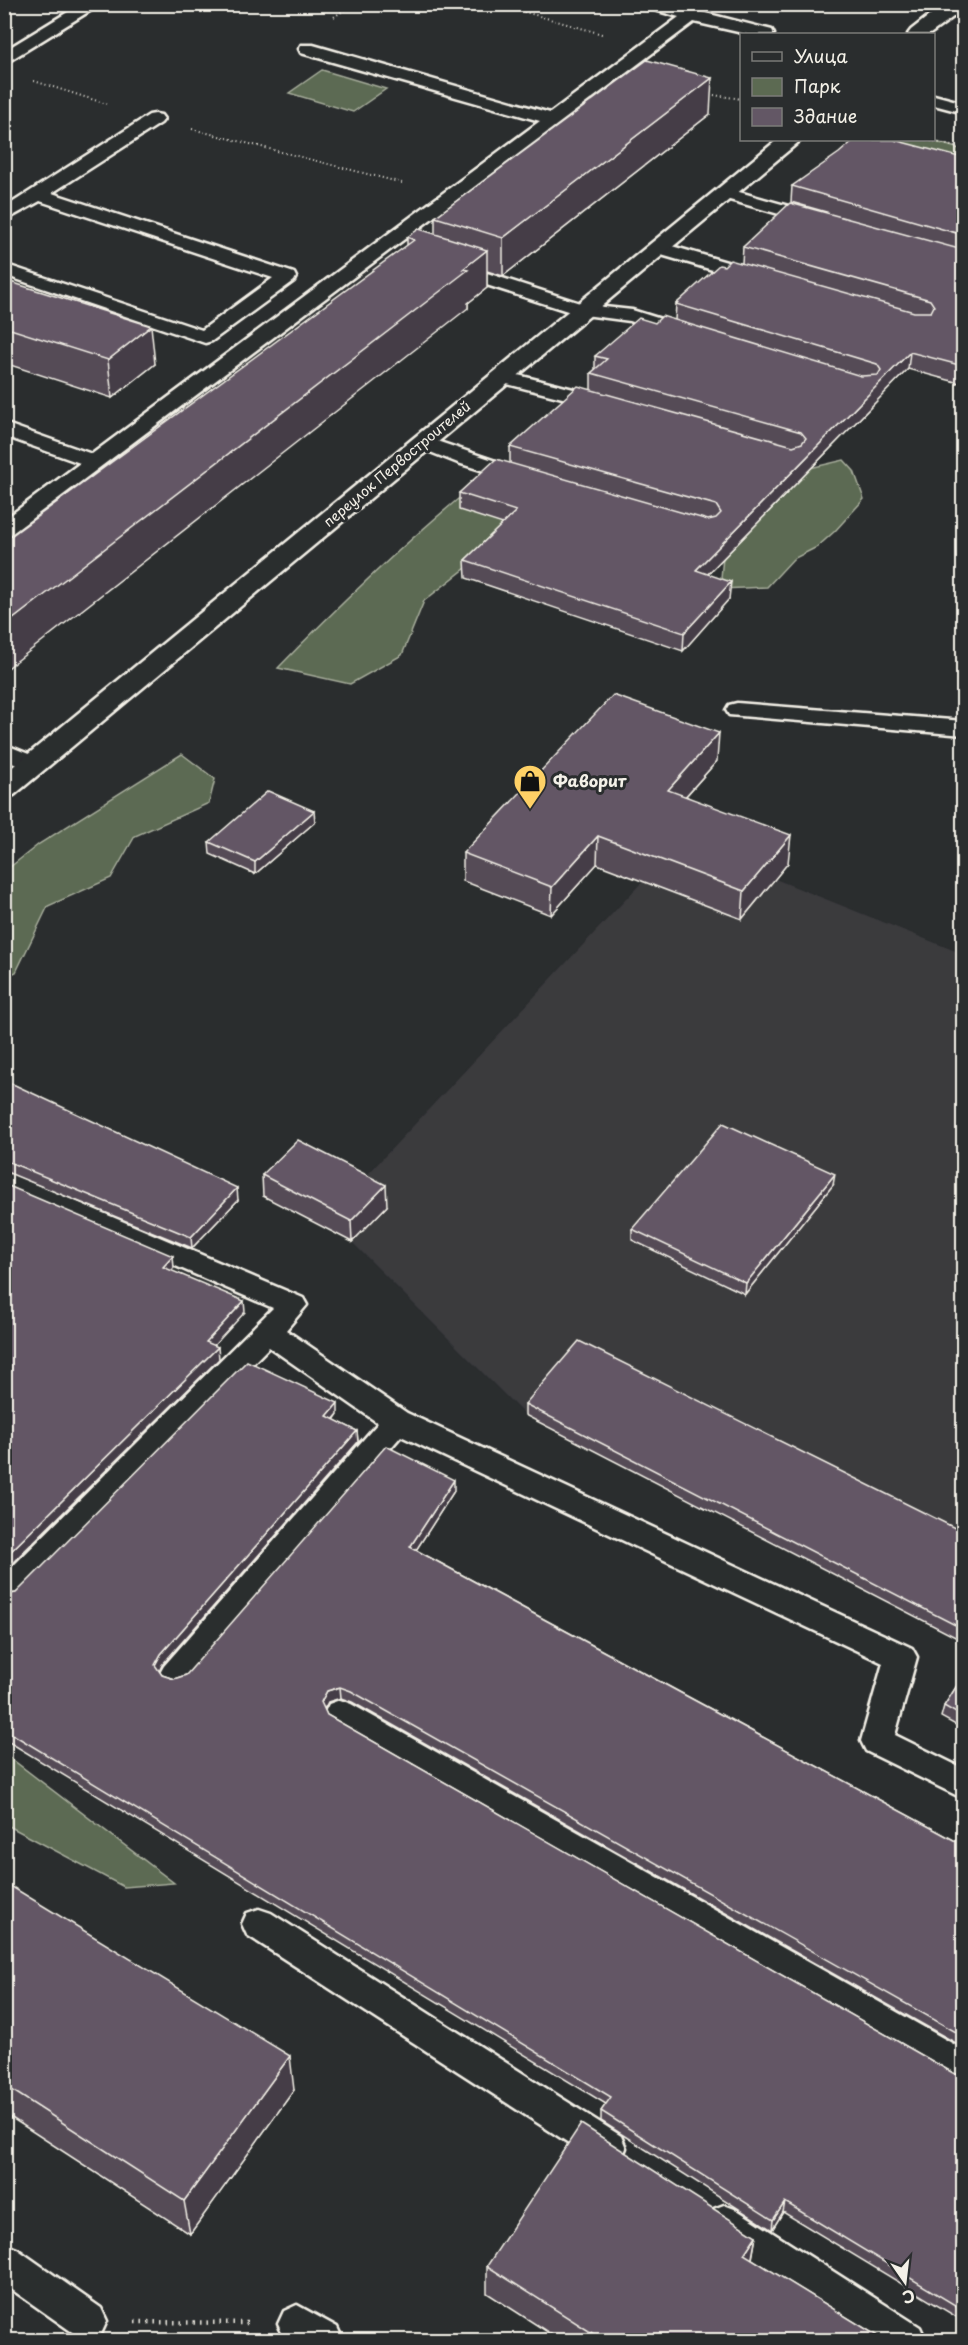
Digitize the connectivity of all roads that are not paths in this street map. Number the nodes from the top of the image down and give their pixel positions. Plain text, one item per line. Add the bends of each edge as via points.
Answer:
1 (651, 4) edge
2 (957, 4) edge
3 (86, 5) edge
4 (691, 16) junction
5 (762, 33) edge
6 (919, 33) edge
7 (307, 49) dead end
8 (4, 59) edge
9 (935, 101) edge
10 (963, 108) edge
11 (155, 119) road end
12 (552, 119) junction
13 (789, 141) edge
14 (724, 193) junction
15 (38, 194) junction
16 (4, 216) edge
17 (838, 226) edge
18 (384, 246) junction
19 (658, 248) junction
20 (406, 253) edge
21 (439, 264) edge
22 (4, 269) edge
23 (772, 281) edge
24 (584, 310) junction
25 (688, 333) edge
26 (205, 337) junction
27 (244, 351) junction
28 (502, 377) junction
29 (630, 409) edge
30 (4, 429) edge
31 (422, 442) junction
32 (94, 462) junction
33 (542, 482) edge
34 (4, 530) edge
35 (737, 710) dead end
36 (963, 728) edge
37 (4, 751) edge
38 (33, 764) junction
39 (4, 789) edge
40 (4, 1181) edge
41 (266, 1331) junction
42 (397, 1421) junction
43 (6, 1593) edge
44 (175, 1675) dead end
45 (340, 1714) dead end
46 (963, 1785) edge
47 (259, 1924) dead end
48 (963, 2069) edge
49 (638, 2167) edge
50 (698, 2206) edge
51 (4, 2262) edge
52 (88, 2321) road end
53 (907, 2340) edge

1 - 4 lane
2 - 6 street
3 - 8 lane
4 - 5 lane
4 - 12 lane
7 - 12 lane
9 - 10 lane
11 - 15 lane
12 - 18 lane
13 - 14 street, переулок Первостроителей
14 - 17 lane
14 - 19 street, переулок Первостроителей
15 - 16 lane
15 - 26 lane via 287,277
18 - 20 lane
18 - 27 lane
19 - 23 lane
19 - 24 street, переулок Первостроителей
21 - 24 lane
22 - 26 lane
24 - 25 lane via 632,316
24 - 28 street, переулок Первостроителей
26 - 27 lane
27 - 32 lane
28 - 29 lane
28 - 31 street, переулок Первостроителей
30 - 32 lane
31 - 33 lane
31 - 38 street, переулок Первостроителей
32 - 34 lane
35 - 36 lane
37 - 38 lane
38 - 39 street, переулок Первостроителей
40 - 41 lane via 292,1305
41 - 42 lane
41 - 43 lane
42 - 44 lane
42 - 46 lane via 901,1657 877,1741
45 - 48 lane
47 - 49 lane
50 - 53 lane
51 - 52 lane

